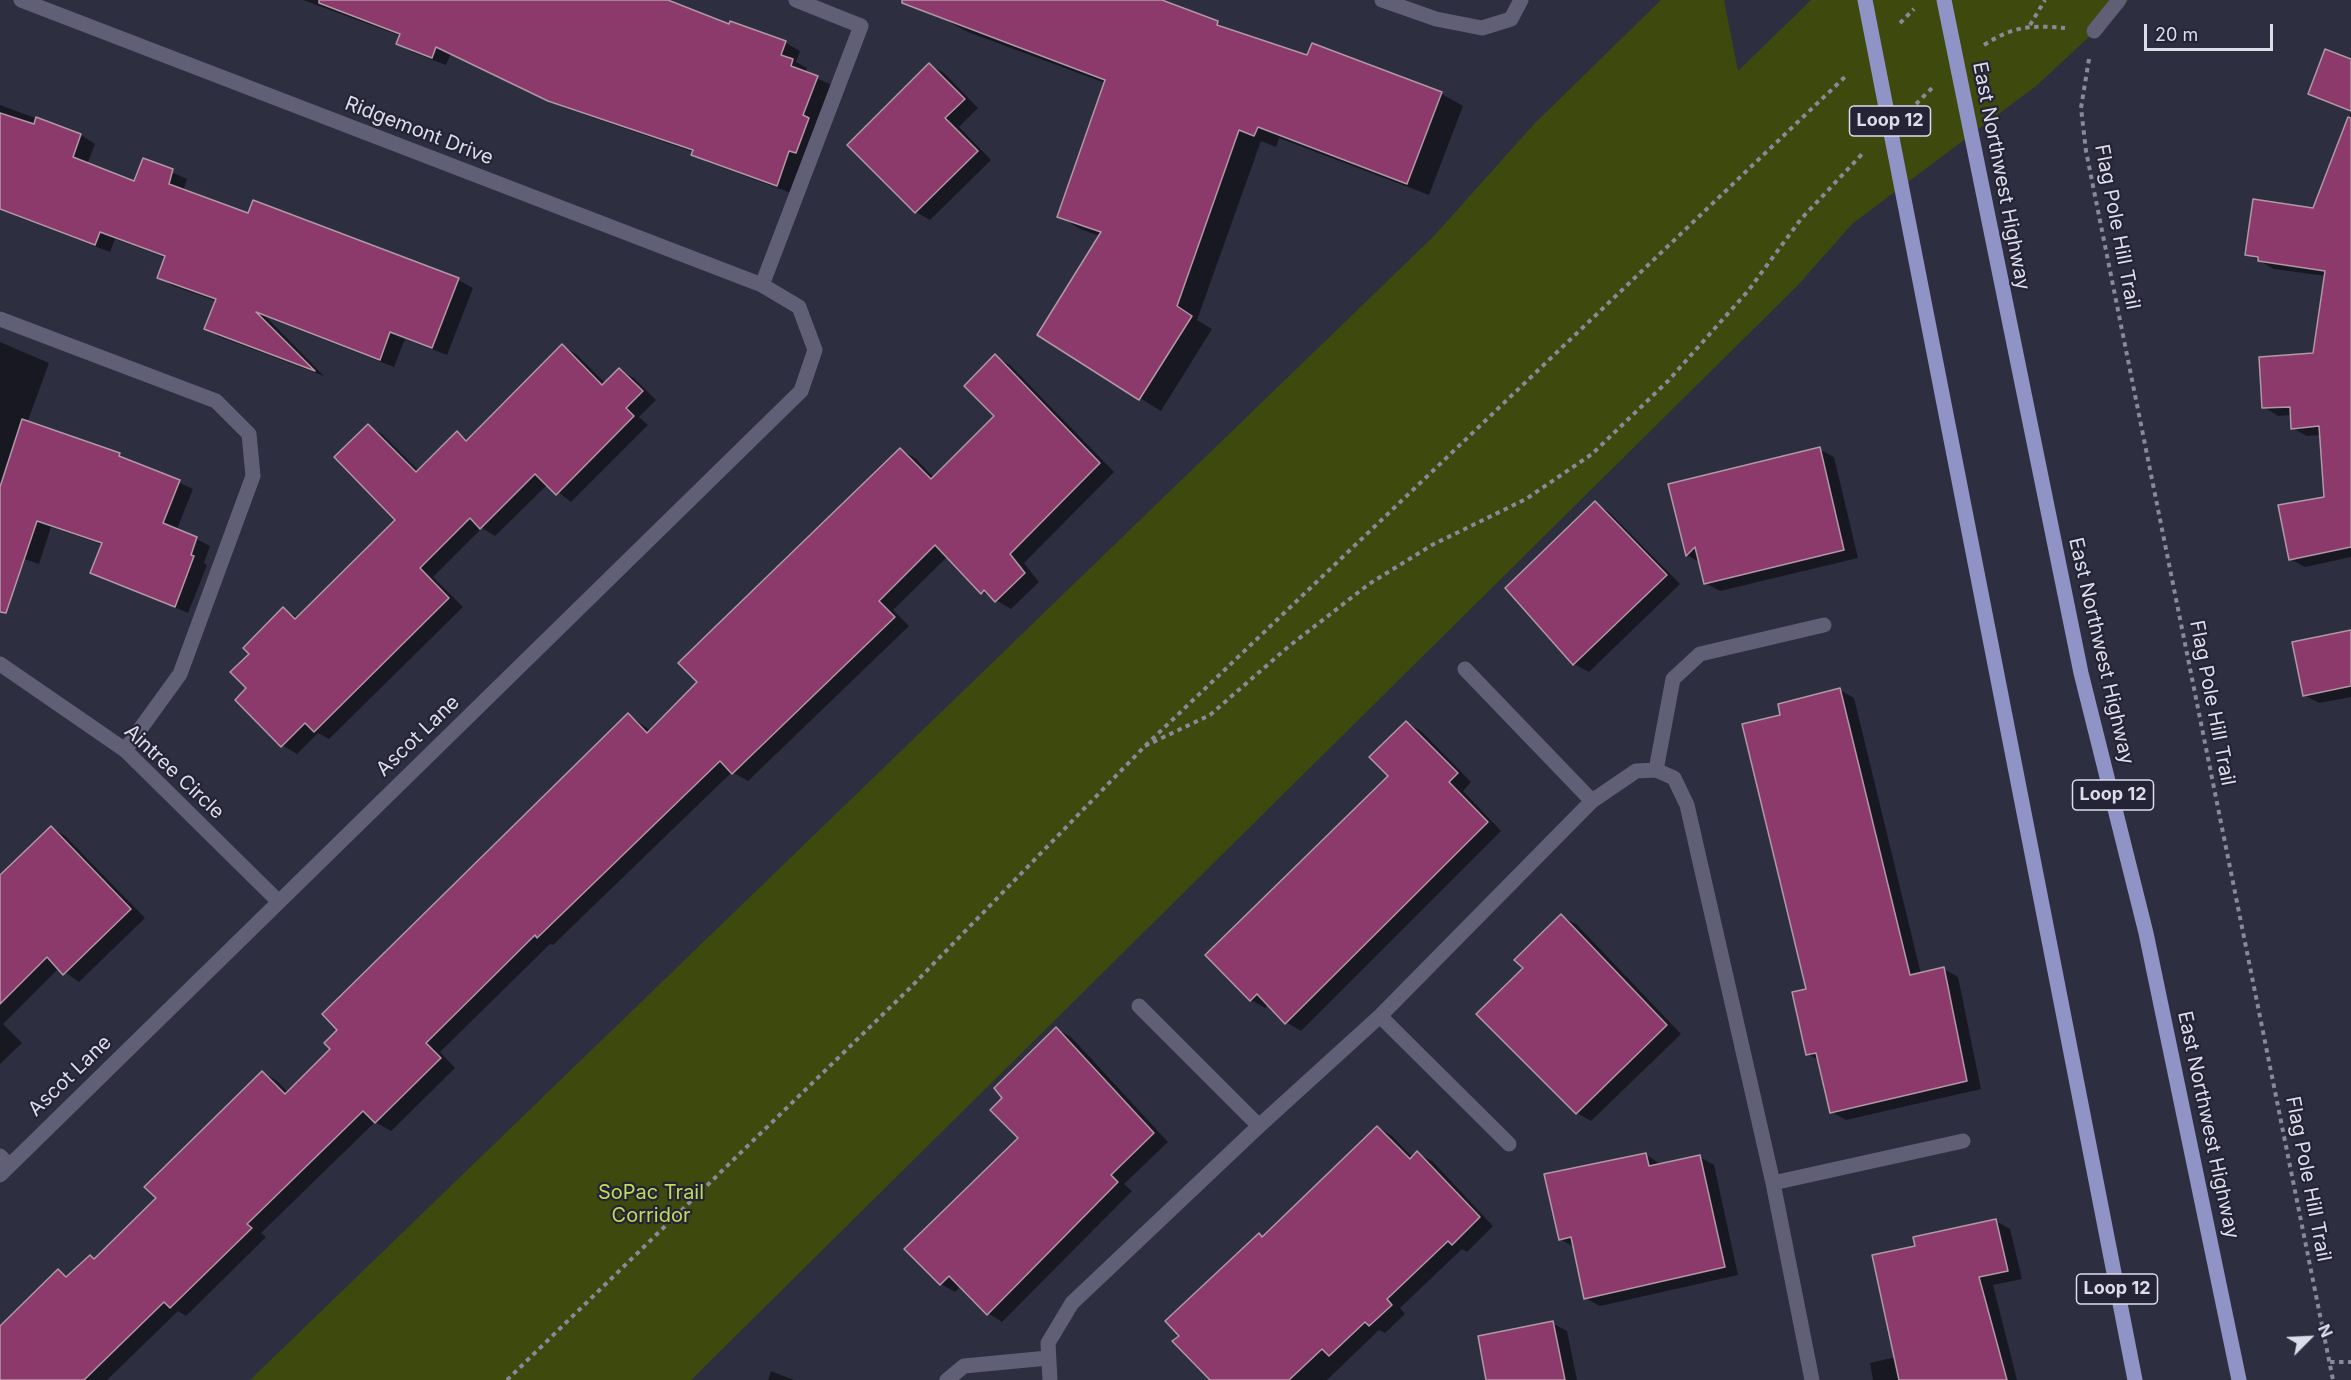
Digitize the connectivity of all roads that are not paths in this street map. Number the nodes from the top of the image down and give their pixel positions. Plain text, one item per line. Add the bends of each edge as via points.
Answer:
1 (21, 0) edge
2 (796, 0) edge
3 (1382, 0) edge
4 (1521, 0) edge
5 (1865, 0) edge
6 (1944, 0) edge
7 (2119, 0) edge
8 (2094, 31) road end
9 (762, 285) junction
10 (799, 307) joint
11 (0, 319) edge
12 (1824, 625) dead end
13 (0, 664) edge
14 (1465, 669) dead end
15 (125, 750) junction
16 (1656, 770) junction
17 (1592, 801) junction
18 (279, 902) junction
19 (1139, 1006) dead end
20 (1380, 1016) junction
21 (1258, 1126) junction
22 (1963, 1141) dead end
23 (1509, 1144) dead end
24 (3, 1165) edge
25 (1773, 1183) junction
26 (1048, 1358) junction
27 (947, 1380) edge
28 (1050, 1380) edge
29 (1812, 1380) edge
30 (2135, 1380) edge
31 (2239, 1380) edge

1 - 9 street, Ridgemont Drive
2 - 9 street via 861,26
3 - 4 street via 1436,19 1482,28 1511,19
5 - 30 main road, Loop 12
6 - 31 main road, East Northwest Highway / Loop 12 via 2081,674 2146,933
7 - 8 street
9 - 10 street, Ridgemont Drive
10 - 18 street, Ascot Lane via 815,350 801,392
11 - 15 street via 216,401 249,434 253,476 180,674
12 - 16 street via 1700,654 1673,679
13 - 15 street, Aintree Circle
14 - 17 street
15 - 18 street, Aintree Circle
16 - 17 street via 1636,771
16 - 25 street via 1674,778 1687,805
17 - 20 street
18 - 24 street, Ascot Lane
19 - 21 street
20 - 21 street
20 - 23 street
21 - 26 street via 1072,1303 1048,1343
22 - 25 street
25 - 29 street
26 - 27 street via 964,1366
26 - 28 street

